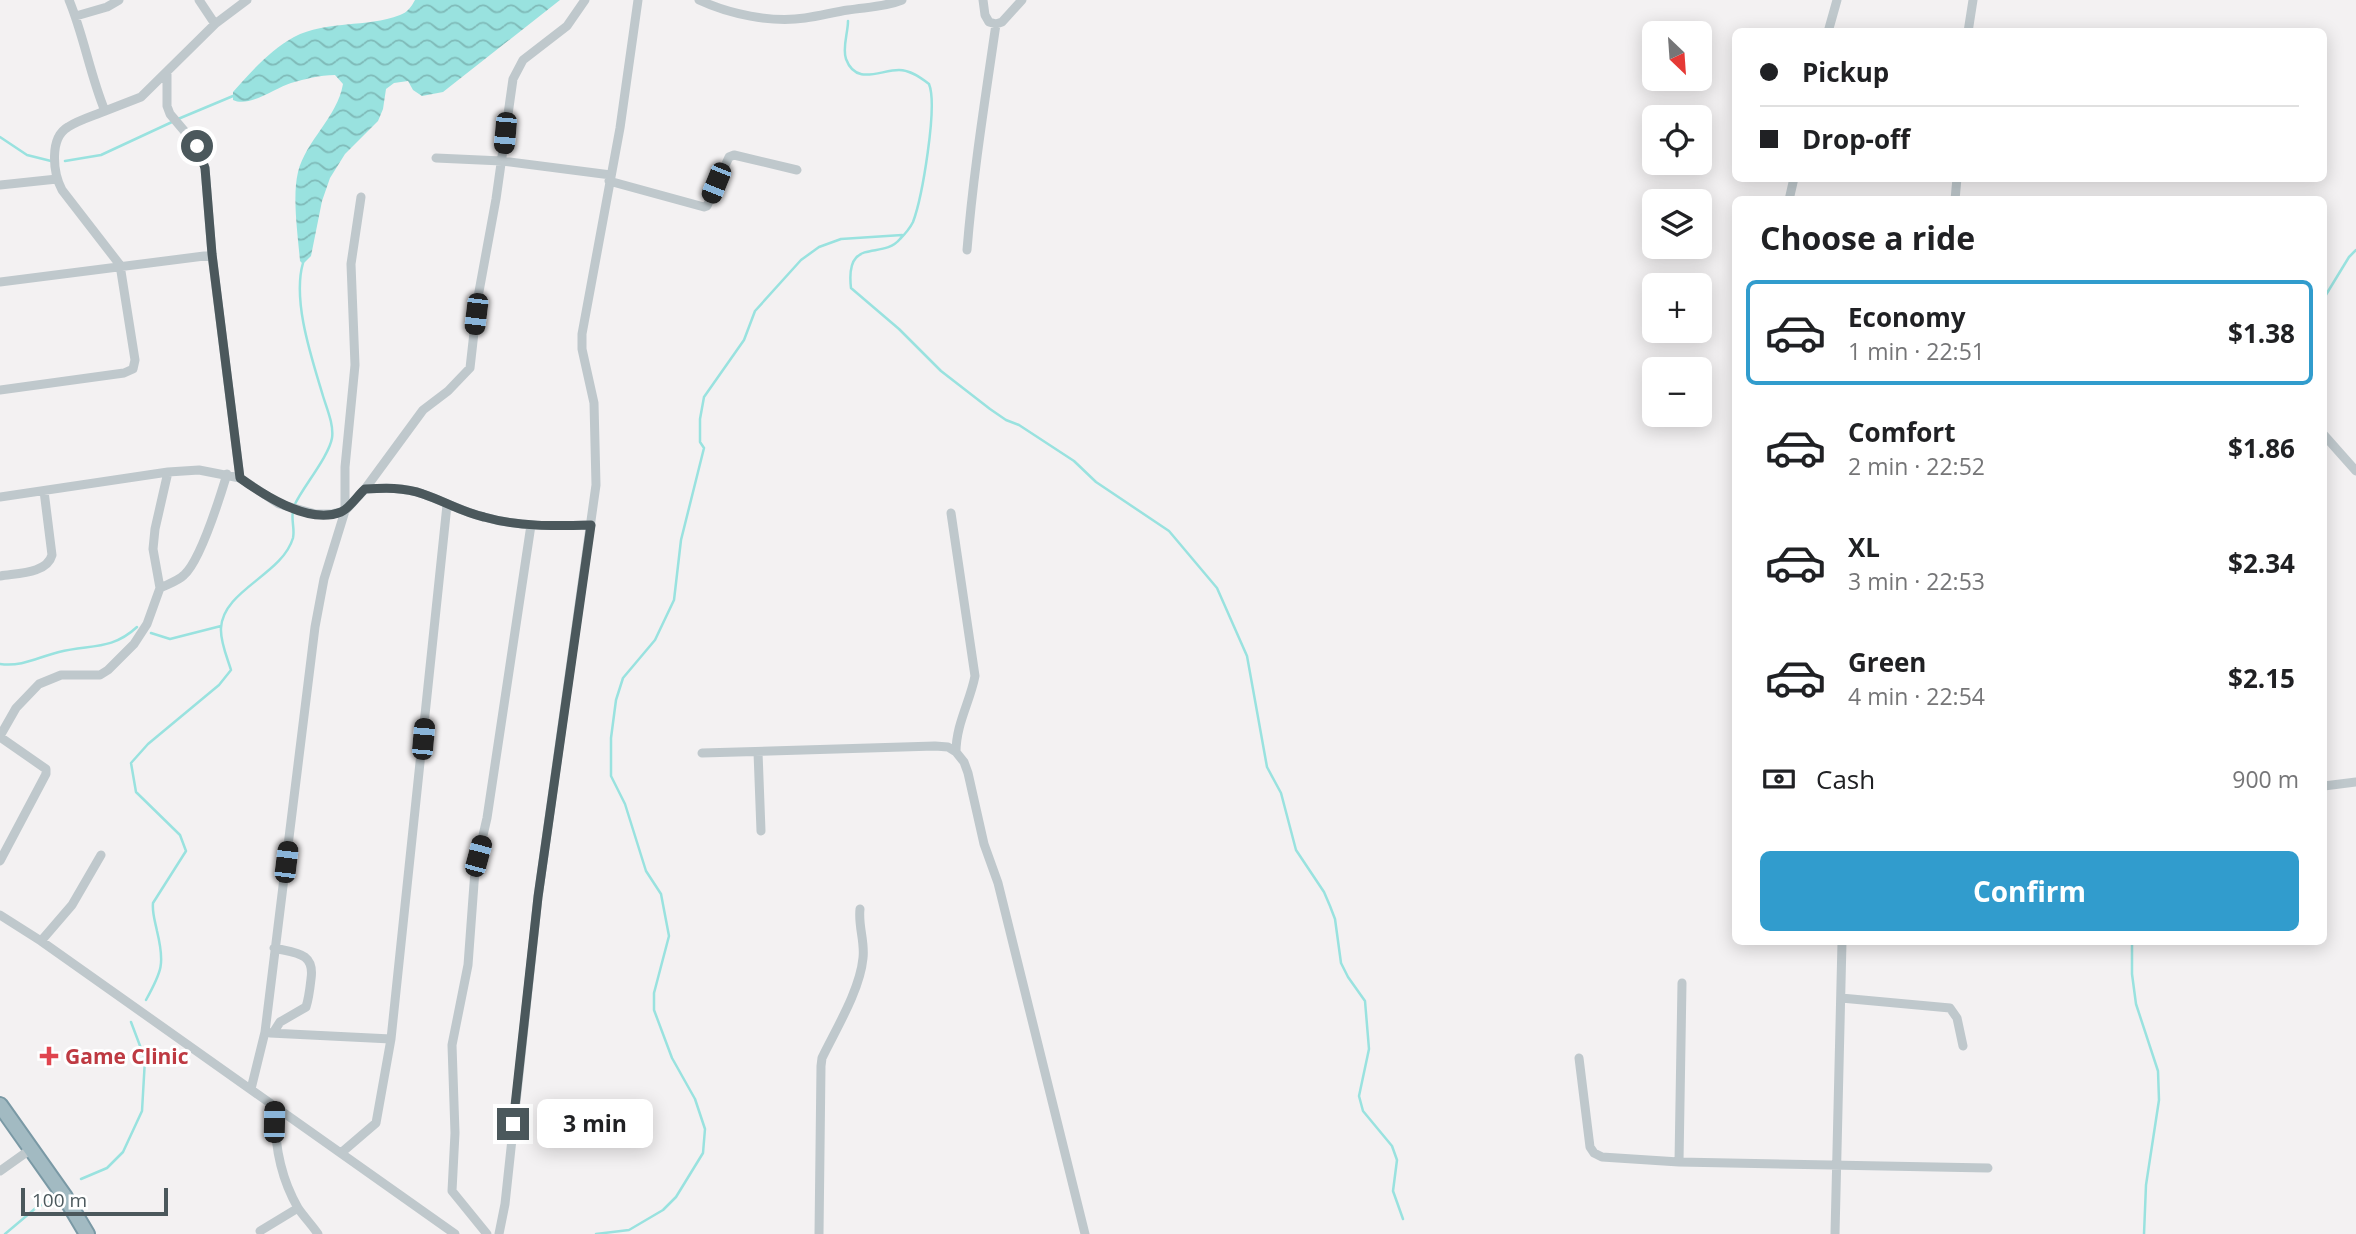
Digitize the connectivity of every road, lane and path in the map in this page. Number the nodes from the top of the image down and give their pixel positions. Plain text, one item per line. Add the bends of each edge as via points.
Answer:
1 (69, 0) edge
2 (119, 0) edge
3 (199, 0) edge
4 (247, 0) edge
5 (585, 0) edge
6 (638, 0) edge
7 (699, 0) edge
8 (902, 0) edge
9 (983, 0) edge
10 (1022, 0) edge
11 (1837, 0) edge
12 (1973, 0) edge
13 (76, 16) junction
14 (215, 24) junction
15 (996, 24) junction
16 (1829, 28) edge
17 (1969, 28) edge
18 (167, 72) junction
19 (105, 111) junction
20 (436, 158) dead end
21 (502, 162) junction
22 (797, 170) dead end
23 (610, 178) junction
24 (57, 179) junction
25 (0, 185) edge
26 (361, 197) dead end
27 (967, 250) dead end
28 (212, 254) junction
29 (120, 265) junction
30 (0, 282) edge
31 (0, 390) edge
32 (2327, 438) edge
33 (2356, 471) edge
34 (168, 472) junction
35 (227, 474) junction
36 (240, 478) junction
37 (365, 489) junction
38 (44, 491) junction
39 (0, 497) edge
40 (447, 505) junction
41 (345, 511) junction
42 (951, 513) dead end
43 (531, 525) junction
44 (591, 525) junction
45 (0, 576) edge
46 (160, 588) junction
47 (0, 736) edge
48 (758, 751) junction
49 (956, 752) junction
50 (702, 753) dead end
51 (2356, 782) edge
52 (2327, 786) edge
53 (761, 831) dead end
54 (101, 855) dead end
55 (0, 861) edge
56 (860, 909) dead end
57 (0, 915) edge
58 (41, 941) junction
59 (1842, 945) edge
60 (274, 947) junction
61 (1682, 983) dead end
62 (1841, 998) junction
63 (269, 1032) junction
64 (391, 1039) junction
65 (1963, 1046) dead end
66 (1579, 1058) dead end
67 (251, 1089) junction
68 (0, 1105) edge
69 (275, 1107) junction
70 (32, 1149) junction
71 (341, 1153) junction
72 (1679, 1162) junction
73 (1836, 1165) junction
74 (1988, 1168) dead end
75 (0, 1171) edge
76 (299, 1208) junction
77 (260, 1231) dead end
78 (87, 1234) edge
79 (318, 1234) edge
80 (455, 1234) edge
81 (487, 1234) edge
82 (499, 1234) edge
83 (819, 1234) edge
84 (1085, 1234) edge
85 (1835, 1234) edge

1 - 13 street
2 - 13 street
3 - 14 street
4 - 14 street
5 - 21 street via 567,26 517,69
6 - 23 street
7 - 8 street via 757,17 803,19
9 - 15 street via 985,15
10 - 15 street
11 - 16 street
12 - 17 street
13 - 19 street
14 - 18 street
15 - 27 street
18 - 19 street via 141,97
18 - 28 street via 170,114 202,158
19 - 24 street via 67,127 59,136 54,164
20 - 21 street
21 - 23 street
21 - 37 street via 470,368 424,410
22 - 23 street via 734,155 704,207
23 - 44 street via 582,334 595,414 596,485
24 - 25 street
24 - 29 street
26 - 41 street via 351,264 355,365
28 - 29 street
28 - 36 street
29 - 30 street
29 - 31 street via 133,369
32 - 33 street
34 - 35 street
34 - 38 street
34 - 46 street via 153,549
35 - 36 street
35 - 46 street via 190,568
36 - 41 street via 279,504 316,514
37 - 40 street via 404,489
37 - 41 street
38 - 39 street
38 - 45 street via 51,562 32,571
40 - 43 street via 488,519
40 - 64 street
41 - 60 street via 317,615
42 - 49 street via 975,676 957,728
43 - 44 street
43 - 81 street via 487,818 475,870 468,965 451,1055 452,1191
44 - 82 street via 538,897
46 - 47 street via 147,624 108,670 92,676 61,675 39,684 16,708
47 - 55 street via 43,765 46,774
48 - 49 street via 935,746
48 - 50 street
48 - 53 street
49 - 84 street via 968,774 998,883
51 - 52 street
54 - 58 street via 72,905
56 - 83 street via 862,966 822,1058
57 - 58 street
58 - 67 street
59 - 62 street
60 - 63 street
60 - 63 street via 304,956 313,967 306,1007
61 - 72 street
62 - 65 street via 1950,1008
62 - 73 street
63 - 64 street
63 - 67 street
64 - 71 street via 376,1123
66 - 72 street via 1594,1153
67 - 69 street
68 - 70 highway
69 - 71 street
69 - 76 street via 279,1159
70 - 75 street
70 - 78 highway
71 - 80 street
72 - 73 street
73 - 74 street
73 - 85 street
76 - 77 street
76 - 79 street

